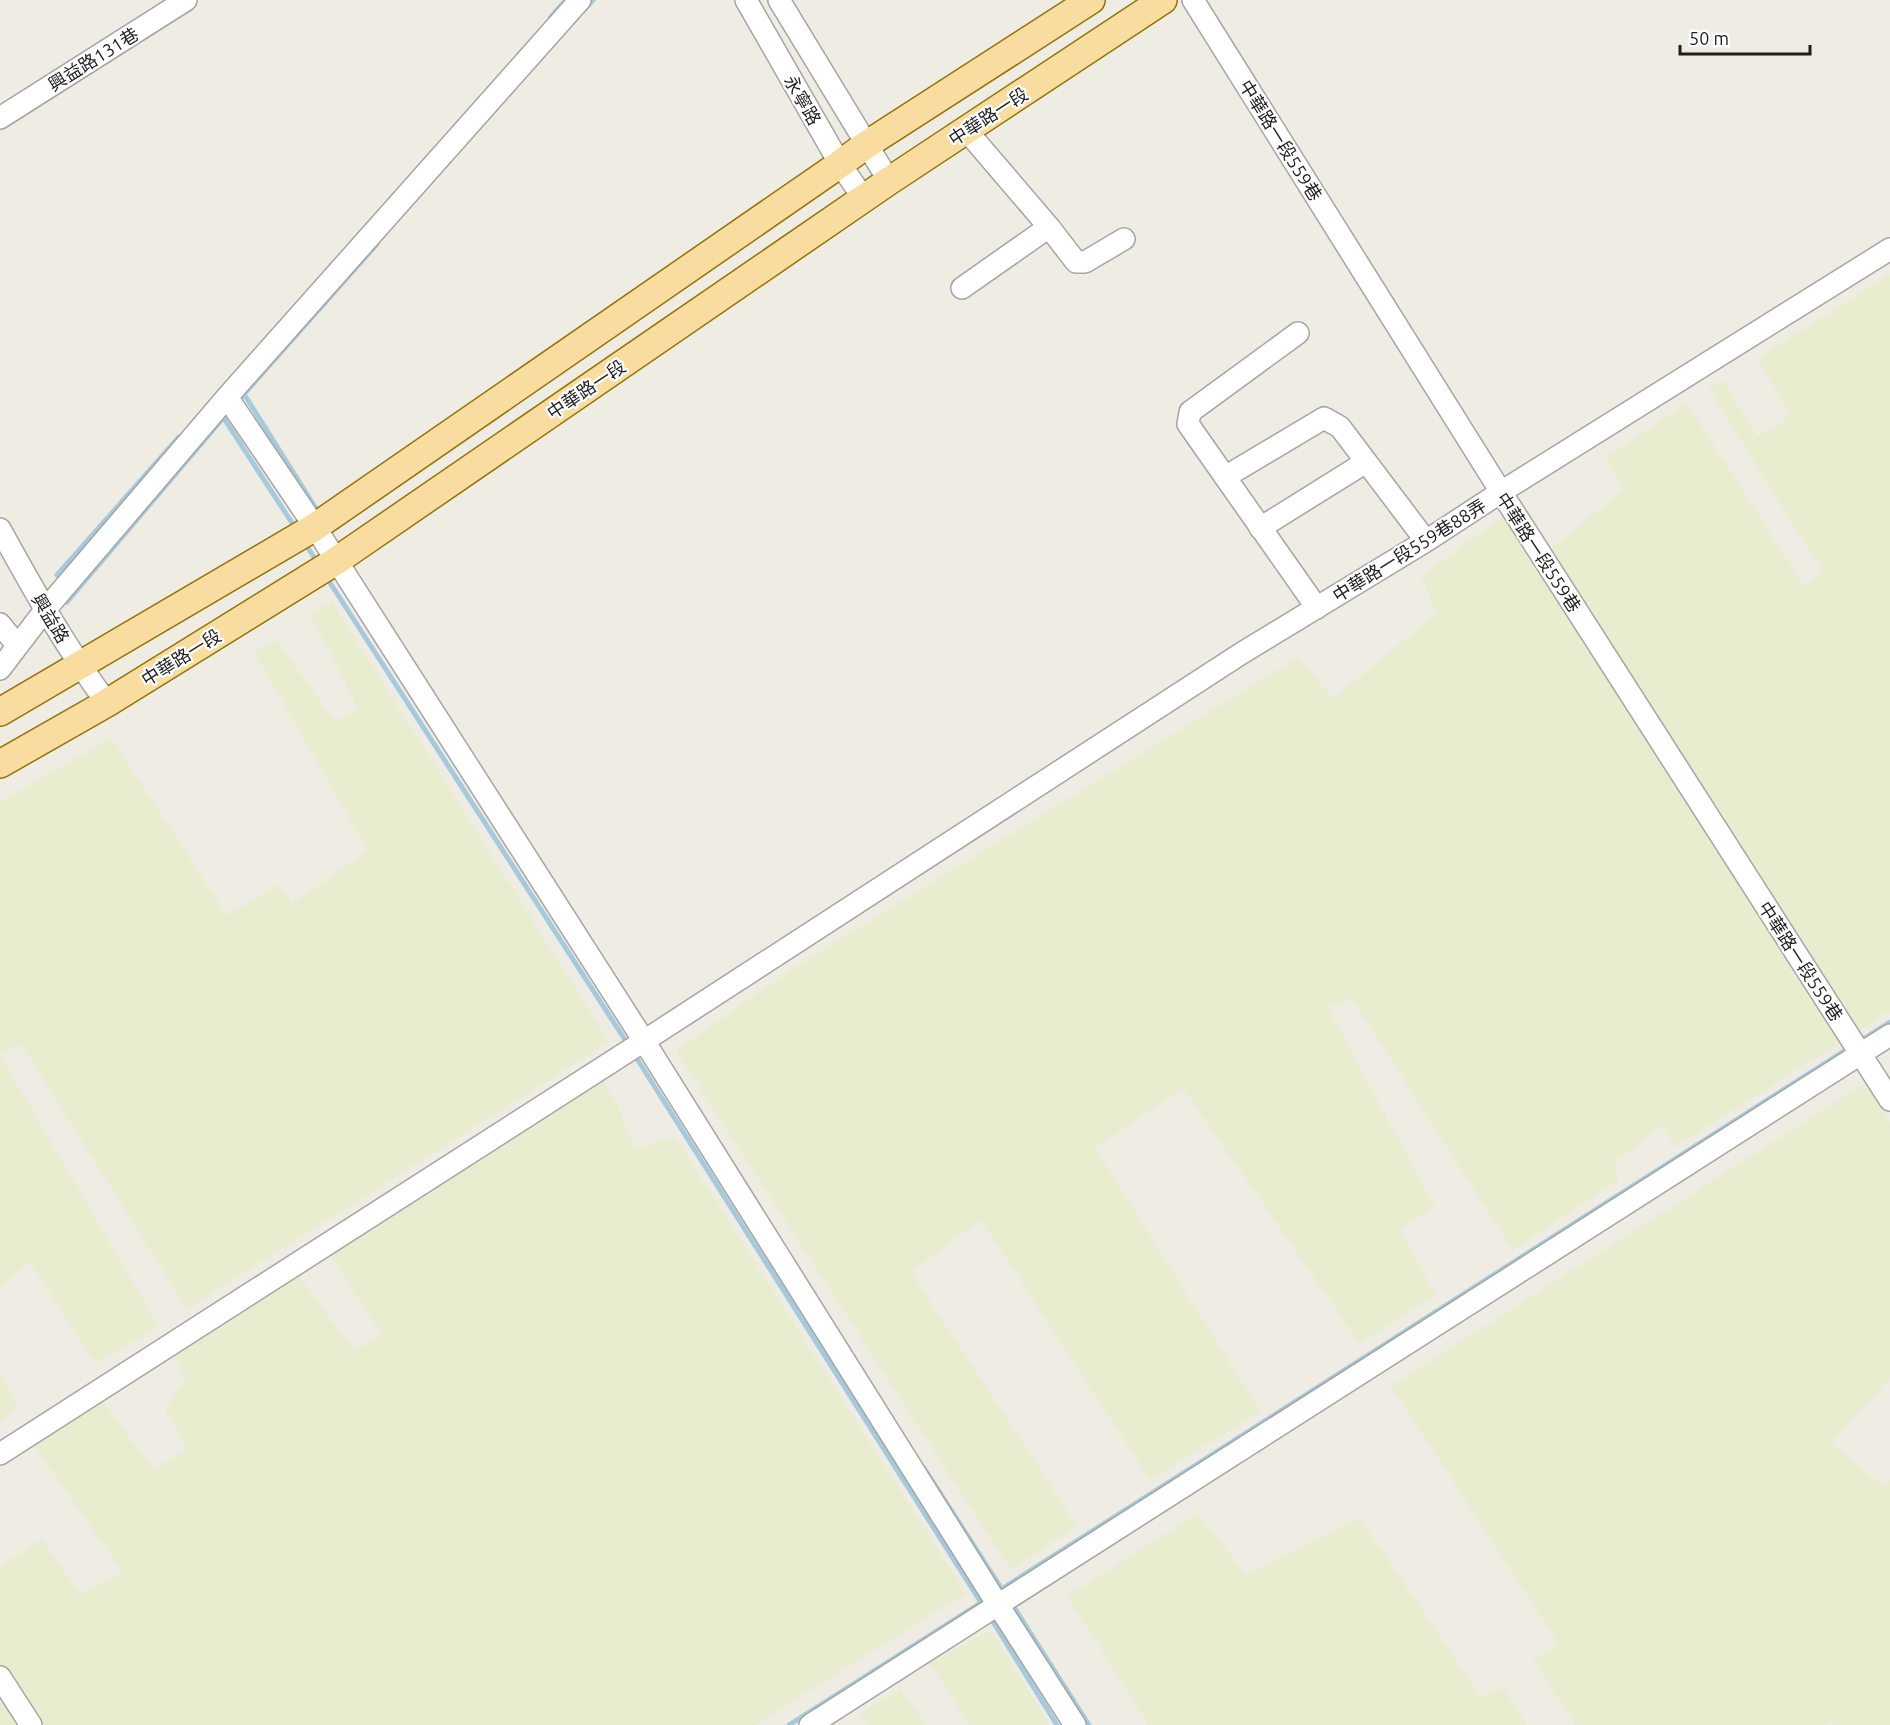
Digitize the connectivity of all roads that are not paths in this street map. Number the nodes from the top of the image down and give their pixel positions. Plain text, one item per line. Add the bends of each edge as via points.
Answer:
1 (186, 0) edge
2 (580, 0) edge
3 (746, 0) edge
4 (779, 0) edge
5 (1091, 0) edge
6 (1163, 0) edge
7 (1193, 0) edge
8 (0, 118) edge
9 (966, 130) junction
10 (866, 145) junction
11 (840, 164) junction
12 (889, 181) junction
13 (864, 199) junction
14 (1049, 227) junction
15 (1124, 239) dead end
16 (1890, 249) edge
17 (962, 288) dead end
18 (1298, 333) dead end
19 (227, 397) junction
20 (1366, 462) junction
21 (1226, 477) junction
22 (1501, 492) junction
23 (315, 527) junction
24 (1260, 528) junction
25 (0, 529) edge
26 (1426, 541) junction
27 (336, 561) junction
28 (1317, 608) junction
29 (45, 610) junction
30 (0, 624) edge
31 (17, 645) junction
32 (79, 666) junction
33 (0, 669) edge
34 (107, 703) junction
35 (0, 712) edge
36 (0, 764) edge
37 (1890, 1035) edge
38 (644, 1041) junction
39 (1860, 1054) junction
40 (1890, 1100) edge
41 (0, 1454) edge
42 (998, 1605) junction
43 (0, 1677) edge
44 (31, 1725) edge
45 (810, 1725) edge
46 (1075, 1725) edge

1 - 8 street, 興益路131巷
2 - 19 street
3 - 11 street, 永寧路
4 - 10 street, 永寧路
5 - 10 main road
6 - 9 main road, 中華路一段
7 - 22 street, 中華路一段559巷
9 - 12 main road, 中華路一段
9 - 14 street
10 - 11 main road
10 - 12 street, 永寧路
11 - 13 street, 永寧路
11 - 23 main road
12 - 13 main road, 中華路一段
13 - 27 main road, 中華路一段
14 - 15 street via 1076,262 1085,262
14 - 17 street
16 - 22 street, 中華路一段559巷88弄
18 - 21 street via 1190,412 1188,424
19 - 23 street
19 - 29 street
20 - 21 street via 1340,426 1324,418
20 - 24 street
20 - 26 street
21 - 24 street
22 - 26 street, 中華路一段559巷88弄
22 - 39 street, 中華路一段559巷
23 - 27 street
23 - 32 main road
24 - 28 street
25 - 29 street, 興益路
26 - 28 street, 中華路一段559巷88弄
27 - 34 main road, 中華路一段
27 - 38 street
28 - 38 street, 中華路一段559巷88弄
29 - 31 street
29 - 32 street, 興益路
30 - 31 street
31 - 33 street
32 - 34 street, 興益路
32 - 35 main road
34 - 36 main road, 中華路一段
37 - 39 street
38 - 41 street, 中華路一段559巷88弄
38 - 42 street
39 - 40 street, 中華路一段559巷
39 - 42 street
42 - 45 street
42 - 46 street
43 - 44 street

